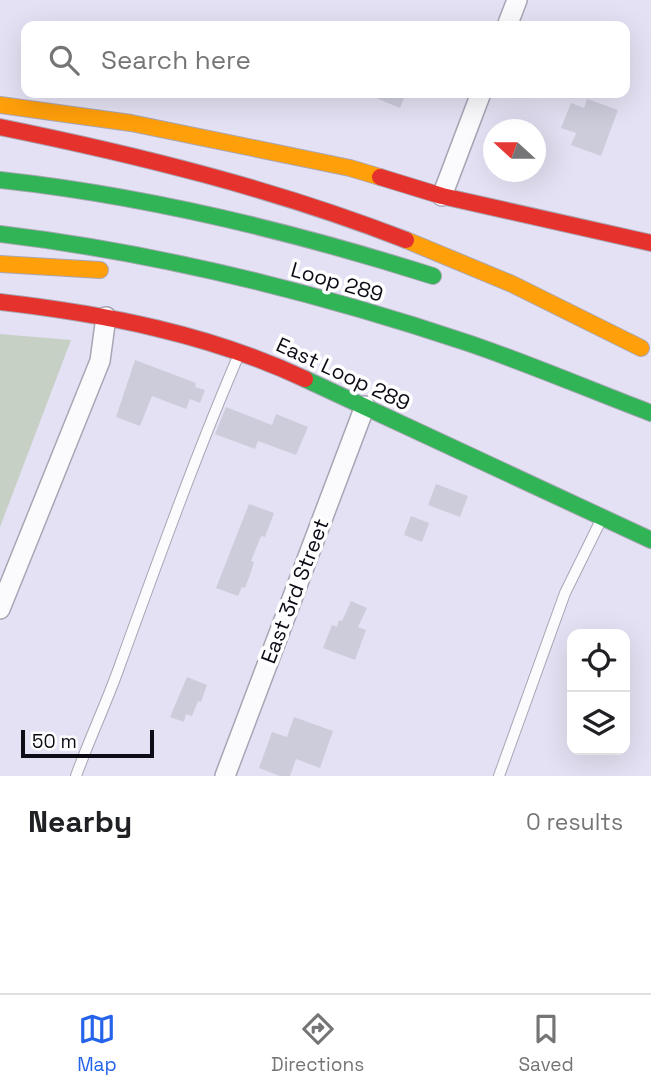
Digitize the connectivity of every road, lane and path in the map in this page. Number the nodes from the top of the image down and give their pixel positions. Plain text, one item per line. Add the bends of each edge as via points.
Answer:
1 (517, 0) edge
2 (509, 21) edge
3 (479, 98) edge
4 (0, 105) edge
5 (0, 127) edge
6 (0, 180) edge
7 (442, 196) junction
8 (0, 234) edge
9 (651, 243) edge
10 (0, 264) edge
11 (121, 272) dead end
12 (160, 276) dead end
13 (454, 282) dead end
14 (504, 298) dead end
15 (0, 302) edge
16 (106, 317) junction
17 (470, 344) junction
18 (646, 350) edge
19 (240, 352) junction
20 (365, 406) junction
21 (651, 413) edge
22 (602, 517) junction
23 (651, 540) edge
24 (0, 609) edge
25 (76, 776) edge
26 (225, 776) edge
27 (499, 776) edge

1 - 2 street
3 - 7 street
4 - 7 main road via 131,123 351,168
5 - 18 main road via 132,154 356,223 512,284
6 - 13 main road, Loop 289 via 65,186 196,211 304,236
7 - 9 main road
8 - 17 main road, Loop 289 via 210,270 332,301
10 - 11 main road
12 - 17 main road via 334,309
14 - 18 main road
15 - 16 main road, East Loop 289
16 - 19 main road, East Loop 289
16 - 24 street via 100,361
17 - 21 main road, Loop 289
19 - 20 main road, East Loop 289
19 - 25 lane
20 - 22 main road, East Loop 289
20 - 26 street, East 3rd Street
22 - 23 main road, East Loop 289
22 - 27 lane via 565,593

